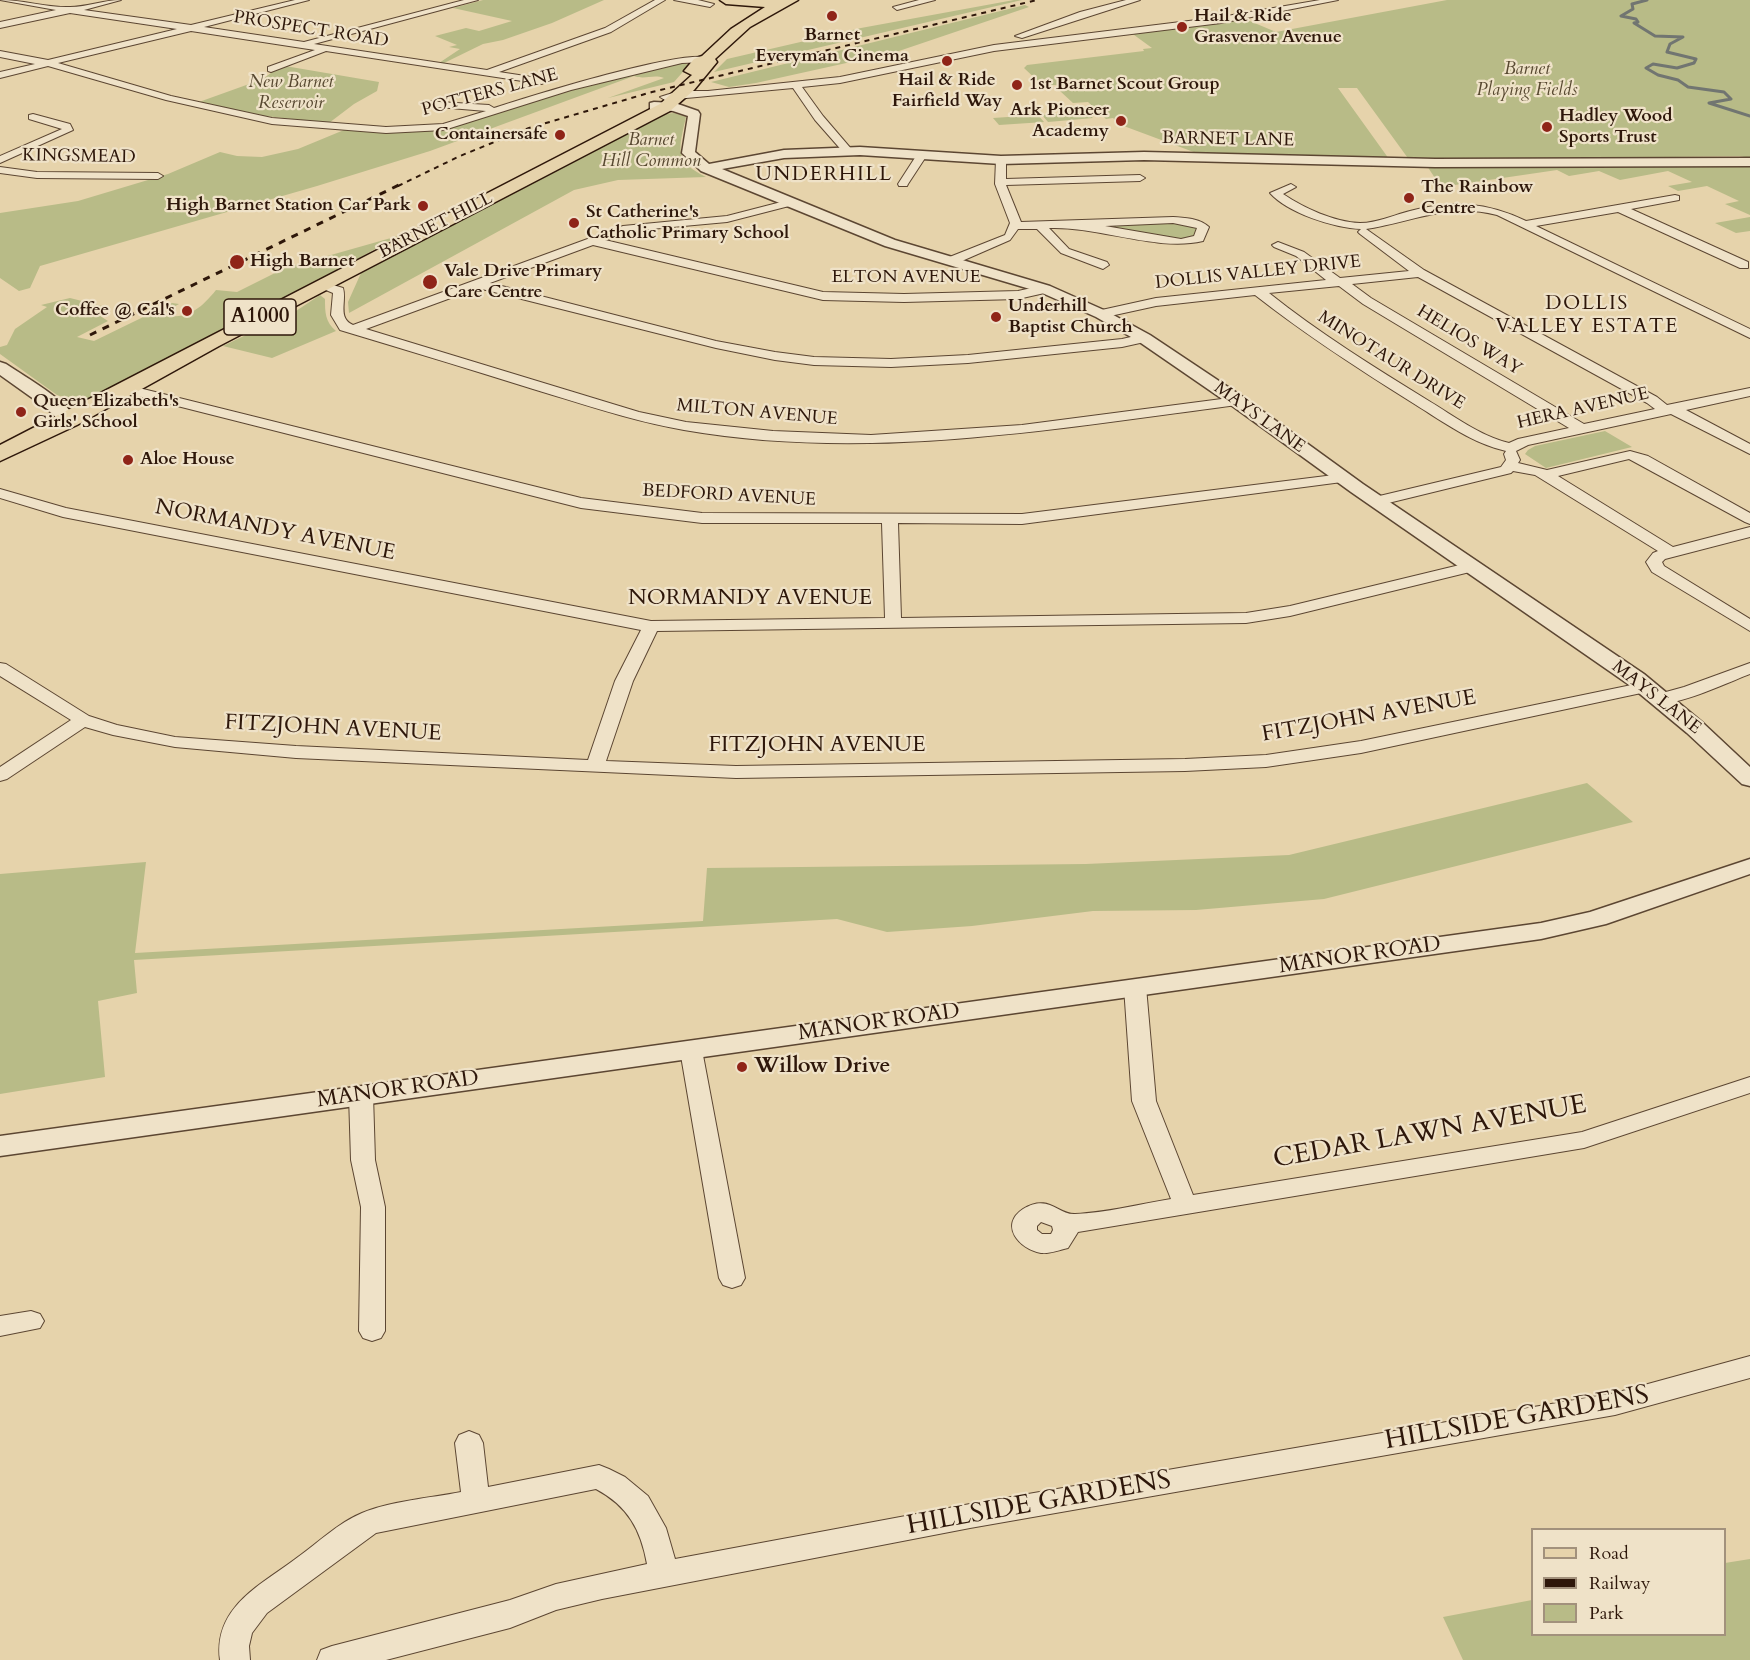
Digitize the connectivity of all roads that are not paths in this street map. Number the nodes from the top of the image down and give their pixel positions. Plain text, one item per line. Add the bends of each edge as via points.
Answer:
1 (4, 0) edge
2 (117, 0) edge
3 (305, 0) edge
4 (474, 0) edge
5 (661, 0) edge
6 (678, 0) edge
7 (931, 0) edge
8 (1136, 0) edge
9 (1334, 0) edge
10 (722, 2) edge
11 (786, 2) edge
12 (897, 7) dead end
13 (70, 10) junction
14 (763, 11) junction
15 (0, 26) edge
16 (189, 28) junction
17 (738, 28) junction
18 (300, 45) junction
19 (1004, 47) junction
20 (325, 49) junction
21 (0, 54) edge
22 (707, 59) junction
23 (47, 63) junction
24 (271, 69) dead end
25 (487, 73) junction
26 (0, 75) edge
27 (542, 81) dead end
28 (796, 84) junction
29 (666, 102) junction
30 (426, 103) dead end
31 (498, 109) junction
32 (35, 120) dead end
33 (848, 151) junction
34 (922, 155) junction
35 (0, 160) edge
36 (1001, 160) junction
37 (1750, 162) edge
38 (706, 168) junction
39 (0, 170) edge
40 (158, 176) dead end
41 (1140, 178) dead end
42 (1114, 179) junction
43 (1000, 182) junction
44 (903, 184) dead end
45 (1291, 187) dead end
46 (1121, 190) dead end
47 (1675, 198) dead end
48 (789, 203) junction
49 (1619, 208) junction
50 (1072, 224) junction
51 (1526, 224) junction
52 (1041, 226) junction
53 (1360, 229) junction
54 (1011, 233) junction
55 (592, 241) junction
56 (1278, 245) dead end
57 (951, 261) junction
58 (1103, 265) dead end
59 (1744, 265) dead end
60 (1420, 273) junction
61 (1339, 282) junction
62 (479, 284) junction
63 (320, 285) junction
64 (1045, 289) junction
65 (1258, 291) junction
66 (1101, 314) junction
67 (353, 330) junction
68 (1750, 334) edge
69 (1144, 338) junction
70 (0, 367) edge
71 (126, 389) junction
72 (1750, 392) edge
73 (1237, 401) junction
74 (51, 403) junction
75 (99, 404) junction
76 (1668, 409) junction
77 (69, 420) junction
78 (1580, 428) junction
79 (1511, 448) junction
80 (1750, 450) edge
81 (0, 454) edge
82 (1511, 466) junction
83 (1544, 475) junction
84 (1342, 478) junction
85 (0, 493) edge
86 (1376, 501) junction
87 (1750, 519) edge
88 (890, 520) junction
89 (1750, 532) edge
90 (1670, 552) junction
91 (1472, 567) junction
92 (893, 622) junction
93 (1749, 624) edge
94 (651, 626) junction
95 (0, 668) edge
96 (1750, 668) edge
97 (1654, 693) junction
98 (83, 720) junction
99 (595, 766) junction
100 (0, 775) edge
101 (1750, 779) edge
102 (1750, 866) edge
103 (1136, 987) junction
104 (691, 1050) junction
105 (1750, 1085) edge
106 (361, 1095) junction
107 (0, 1146) edge
108 (1186, 1206) junction
109 (1065, 1225) dead end
110 (732, 1278) dead end
111 (32, 1321) dead end
112 (0, 1326) edge
113 (372, 1331) dead end
114 (1750, 1367) edge
115 (469, 1443) dead end
116 (476, 1501) junction
117 (663, 1574) junction
118 (235, 1660) edge
119 (332, 1660) edge

1 - 13 street, PROSPECT ROAD
2 - 13 street
3 - 16 street
4 - 18 street
5 - 25 street via 608,30
6 - 10 street
7 - 12 street
8 - 19 street via 1040,28 1006,42
9 - 19 street via 1202,23
10 - 11 main road
10 - 14 main road
10 - 17 main road
11 - 14 main road, A1000
13 - 15 street
13 - 16 street, PROSPECT ROAD
14 - 17 main road, BARNET HILL / A1000
16 - 18 street, PROSPECT ROAD
16 - 23 street
17 - 22 main road, BARNET HILL / A1000
18 - 20 street, PROSPECT ROAD
19 - 28 street via 860,77
20 - 24 street
20 - 25 street, PROSPECT ROAD
21 - 23 street, POTTERS LANE
22 - 29 main road, BARNET HILL / A1000 via 710,62
22 - 31 street, POTTERS LANE via 669,63
23 - 26 street
23 - 31 street, POTTERS LANE via 169,98 272,121 422,129 444,127
25 - 27 street, PROSPECT ROAD
28 - 29 street
28 - 33 street
29 - 38 street via 693,113 688,153
29 - 63 main road, BARNET HILL / A1000
30 - 31 street
32 - 35 street via 66,126 68,130
33 - 34 street, BARNET LANE
33 - 38 street, BARNET LANE via 784,154
34 - 36 street, BARNET LANE
34 - 44 street
36 - 37 street, BARNET LANE via 1144,156 1435,163
36 - 43 street
38 - 48 street, MAYS LANE
39 - 40 street, KINGSMEAD via 37,175
41 - 42 street
42 - 43 street
42 - 46 street
43 - 54 street
45 - 53 street via 1275,193 1306,210
47 - 49 street
48 - 55 street via 727,219 627,228
48 - 57 street, MAYS LANE via 890,243
49 - 51 street
49 - 59 street
50 - 50 street via 1180,220 1203,227 1202,237 1181,242
50 - 52 street
51 - 53 street, DOLLIS VALLEY DRIVE via 1494,211 1455,206
51 - 68 street, DOLLIS VALLEY DRIVE
52 - 54 street
52 - 58 street via 1065,250
53 - 60 street
54 - 57 street
55 - 62 street
55 - 64 street, ELTON AVENUE via 823,296 927,298 1018,295
56 - 61 street, HELIOS WAY via 1300,254
57 - 64 street, MAYS LANE
60 - 61 street, DOLLIS VALLEY DRIVE
60 - 76 street
61 - 65 street, DOLLIS VALLEY DRIVE
61 - 78 street, HELIOS WAY
62 - 67 street
62 - 69 street via 712,344 814,361 946,360
63 - 67 street via 339,291 339,319
63 - 71 main road, BARNET HILL / A1000
64 - 66 street, MAYS LANE
65 - 66 street, DOLLIS VALLEY DRIVE via 1156,302
65 - 79 street, MINOTAUR DRIVE via 1353,361 1484,441
66 - 69 street, MAYS LANE
67 - 73 street, MILTON AVENUE via 636,416 686,426 773,435 871,438 1022,429
69 - 73 street, MAYS LANE
70 - 74 street
71 - 75 main road, BARNET HILL / A1000
71 - 88 street, BEDFORD AVENUE via 604,507 727,519
72 - 76 street, HERA AVENUE
73 - 84 street, MAYS LANE
74 - 75 street
74 - 77 street
75 - 77 main road, BARNET HILL / A1000
76 - 78 street, HERA AVENUE
76 - 80 street
77 - 81 main road, A1000
78 - 79 street, HERA AVENUE via 1523,441
79 - 82 street, HERA AVENUE
82 - 83 street
82 - 86 street, HERA AVENUE
83 - 87 street via 1630,455
83 - 90 street
84 - 86 street, MAYS LANE
84 - 88 street, BEDFORD AVENUE via 1022,519
85 - 94 street, NORMANDY AVENUE via 63,512
86 - 91 street, MAYS LANE
88 - 92 street
89 - 90 street
90 - 93 street via 1654,560 1658,569
91 - 92 street, NORMANDY AVENUE via 1246,618
91 - 97 street, MAYS LANE
92 - 94 street, NORMANDY AVENUE
94 - 99 street via 624,681
95 - 98 street, FITZJOHN AVENUE
96 - 97 street, FITZJOHN AVENUE via 1690,692
97 - 99 street, FITZJOHN AVENUE via 1369,746 1266,761 736,772
97 - 101 street, MAYS LANE
98 - 99 street, FITZJOHN AVENUE via 149,738 224,747
98 - 100 street
102 - 103 street, MANOR ROAD via 1575,924
103 - 104 street, MANOR ROAD
103 - 108 street via 1144,1101
104 - 106 street, MANOR ROAD
104 - 110 street
105 - 108 street, CEDAR LAWN AVENUE via 1584,1140
106 - 107 street, MANOR ROAD
106 - 113 street via 363,1160 373,1207
108 - 109 street, CEDAR LAWN AVENUE
111 - 112 street
114 - 117 street, HILLSIDE GARDENS via 1615,1404
115 - 116 street
116 - 117 street via 599,1477 632,1495 646,1514 658,1545
116 - 118 street via 371,1522 352,1531 252,1608 239,1627 233,1649
117 - 119 street, HILLSIDE GARDENS via 556,1597 510,1614

